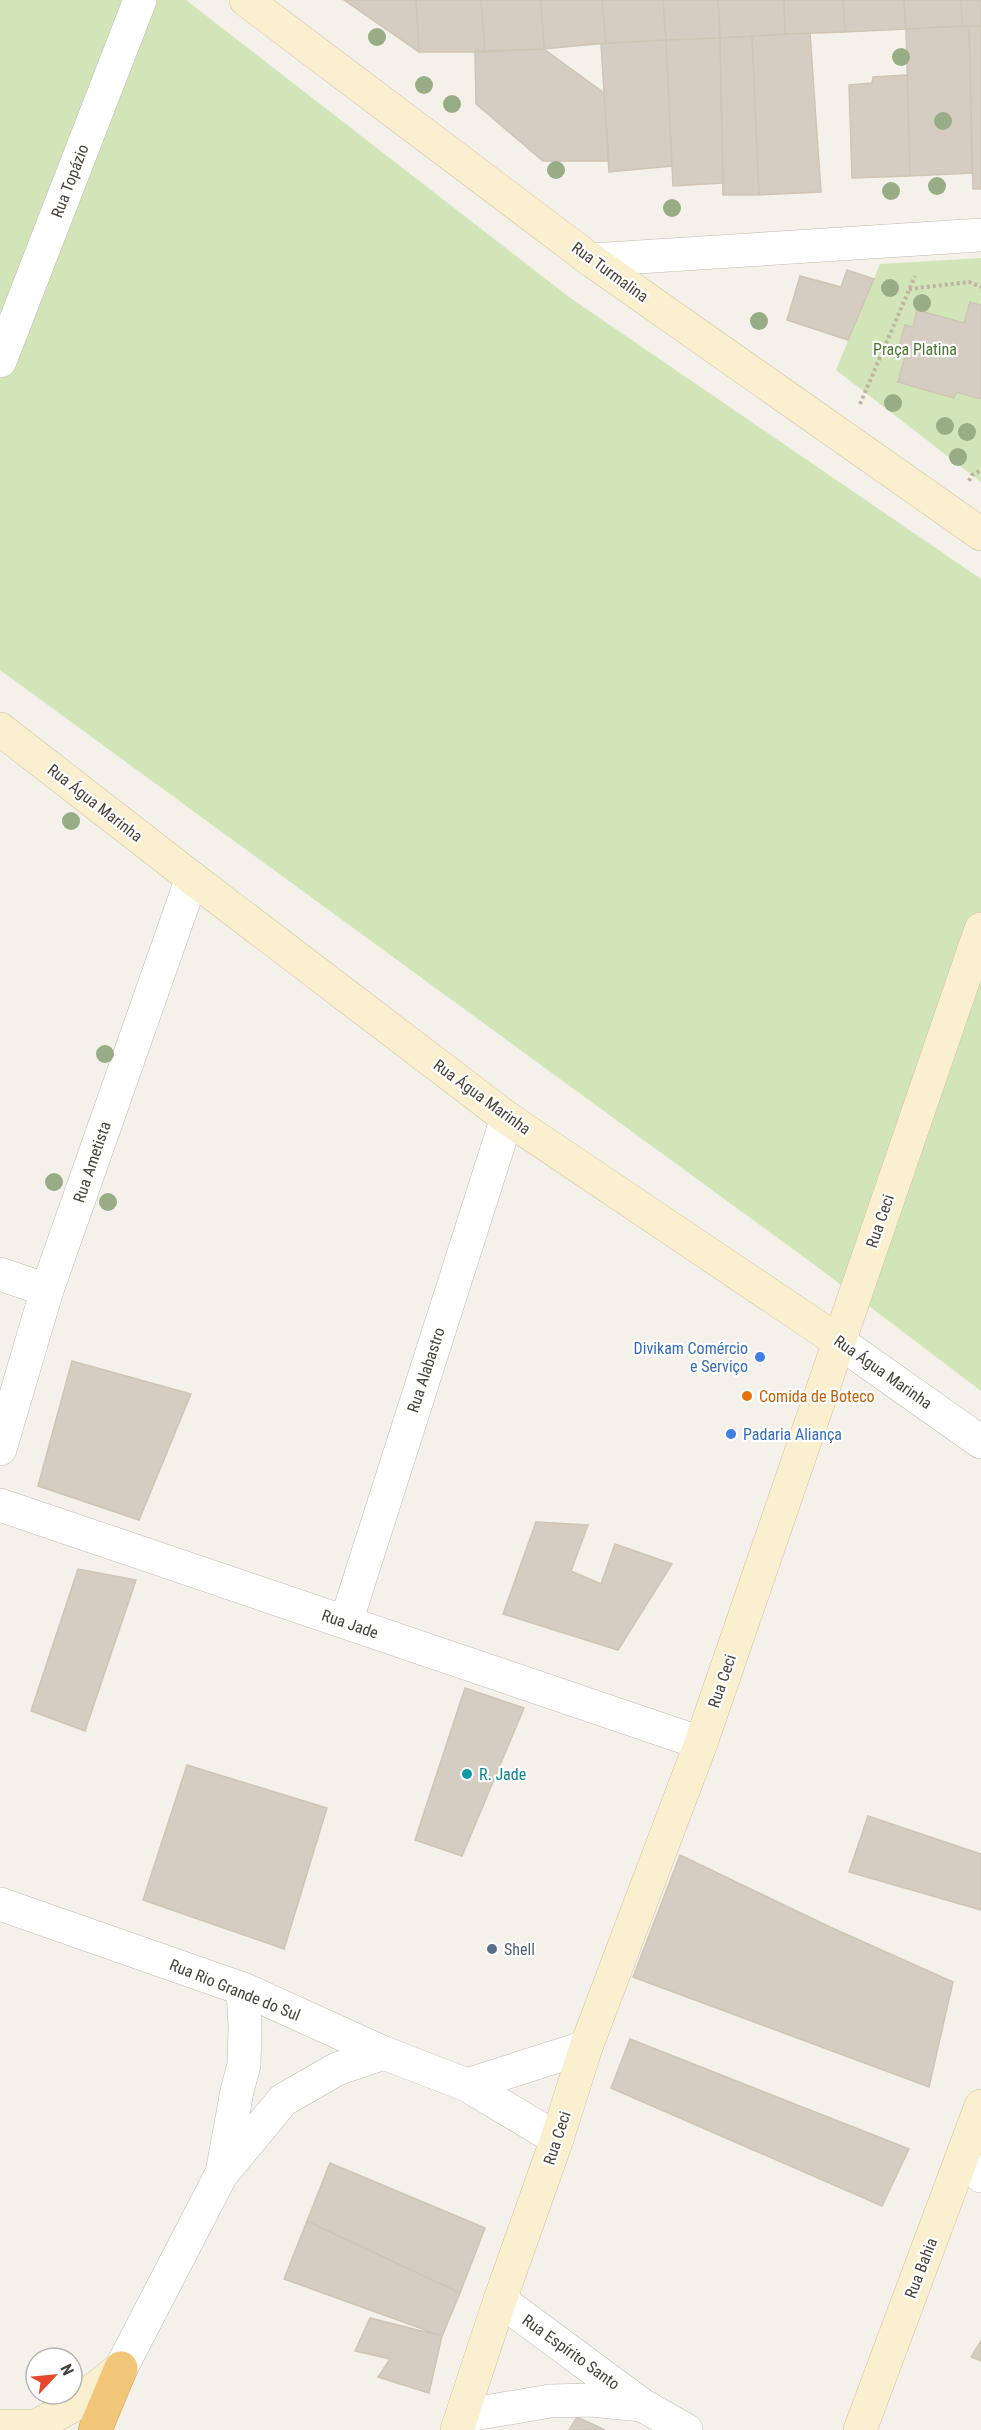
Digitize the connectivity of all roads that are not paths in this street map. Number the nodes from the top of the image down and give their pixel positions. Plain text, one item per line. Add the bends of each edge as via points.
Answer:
1 (140, 0) edge
2 (246, 0) edge
3 (981, 235) edge
4 (591, 260) junction
5 (0, 361) edge
6 (981, 534) edge
7 (0, 729) edge
8 (192, 878) junction
9 (981, 929) edge
10 (507, 1118) junction
11 (0, 1274) edge
12 (47, 1290) junction
13 (838, 1341) junction
14 (981, 1442) edge
15 (0, 1449) edge
16 (0, 1505) edge
17 (346, 1622) junction
18 (700, 1743) junction
19 (0, 1904) edge
20 (243, 1989) junction
21 (586, 2047) junction
22 (384, 2054) junction
23 (467, 2085) junction
24 (981, 2106) edge
25 (557, 2139) junction
26 (971, 2168) edge
27 (222, 2175) junction
28 (500, 2300) junction
29 (121, 2367) junction
30 (642, 2405) junction
31 (460, 2423) edge
32 (0, 2426) edge
33 (95, 2430) edge
34 (686, 2430) edge
35 (860, 2430) edge

1 - 5 street, Rua Topázio
2 - 4 main road, Rua Turmalina
3 - 4 street
4 - 6 main road, Rua Turmalina
7 - 8 main road, Rua Água Marinha
8 - 10 main road, Rua Água Marinha
8 - 12 street, Rua Ametista
9 - 13 main road, Rua Ceci
10 - 13 main road, Rua Água Marinha
10 - 17 street, Rua Alabastro
11 - 12 street
12 - 15 street, Rua Ametista
13 - 14 street, Rua Água Marinha
13 - 18 main road, Rua Ceci
16 - 17 street, Rua Jade
17 - 18 street, Rua Jade
18 - 21 main road, Rua Ceci
19 - 20 street, Rua Rio Grande do Sul
20 - 22 street, Rua Rio Grande do Sul
20 - 27 street via 244,2065
21 - 23 street
21 - 25 main road, Rua Ceci
22 - 23 street, Rua Rio Grande do Sul
22 - 27 street via 337,2068 283,2100
23 - 25 street, Rua Rio Grande do Sul
24 - 26 main road, Rua Bahia
25 - 28 main road, Rua Ceci
26 - 35 main road, Rua Bahia
27 - 29 street
28 - 30 street, Rua Espírito Santo
28 - 31 main road, Rua Ceci
29 - 32 main road via 77,2403 37,2426
29 - 33 highway
30 - 31 street, Rua Espírito Santo via 550,2401
30 - 34 street, Rua Espírito Santo

